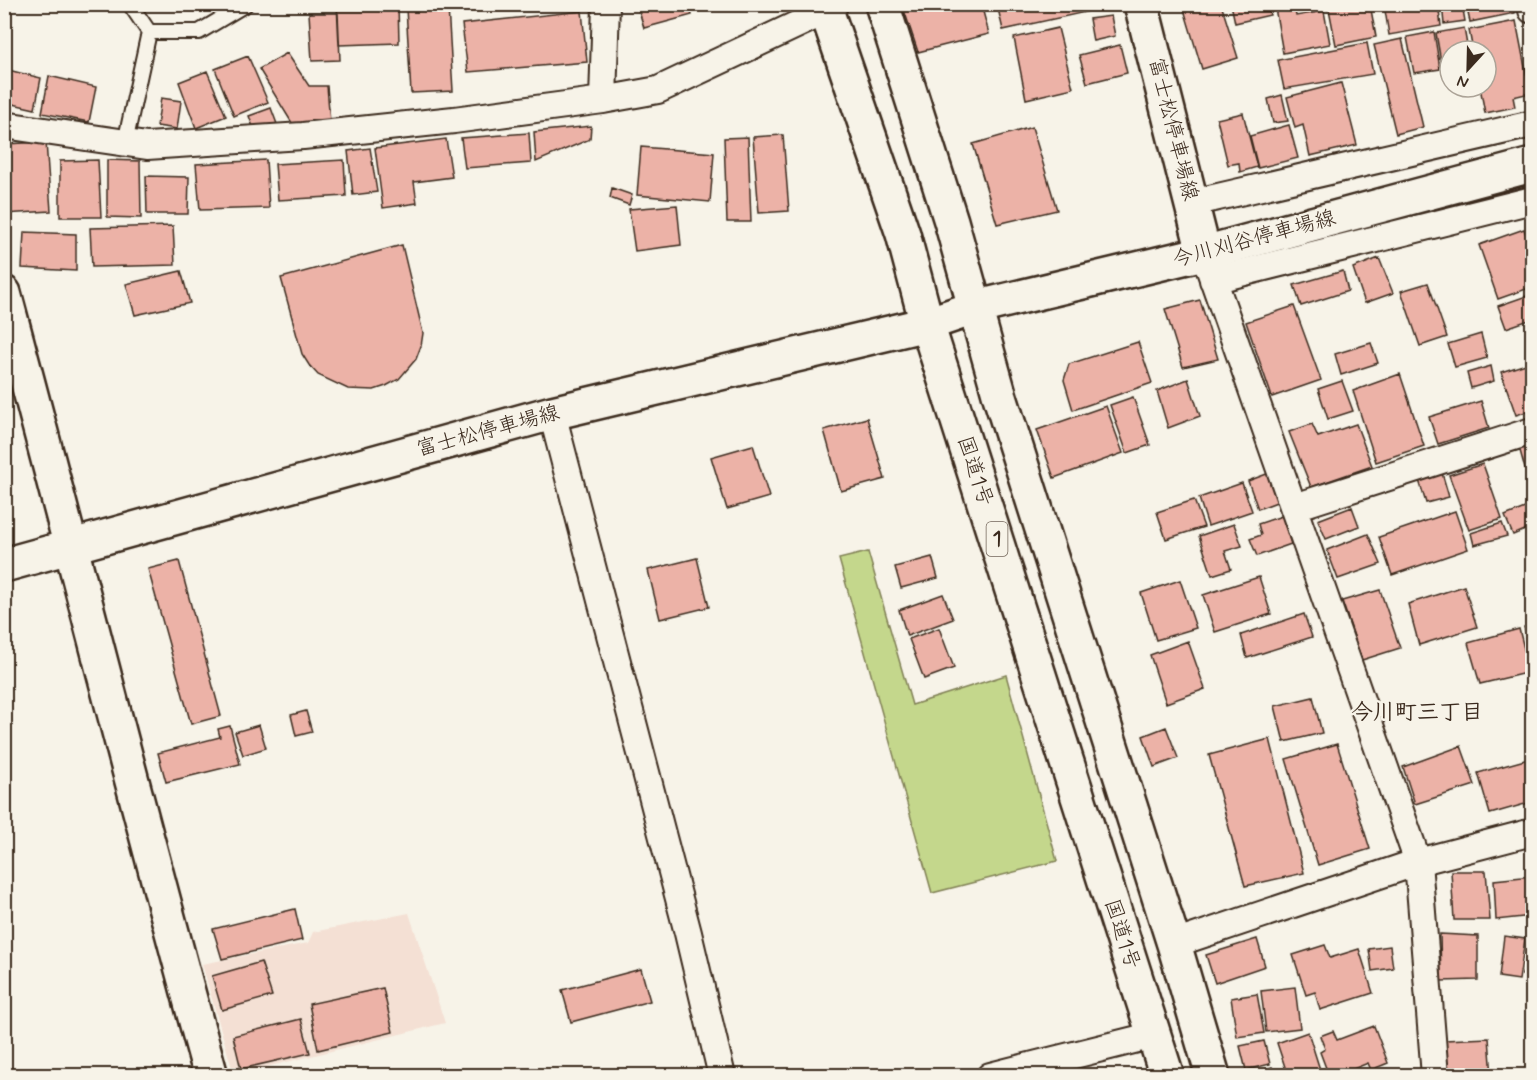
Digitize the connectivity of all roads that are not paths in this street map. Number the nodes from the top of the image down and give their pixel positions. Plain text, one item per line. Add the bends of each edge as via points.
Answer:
1 (130, 4) edge
2 (246, 4) edge
3 (606, 4) edge
4 (882, 4) edge
5 (1141, 4) edge
6 (1531, 4) edge
7 (828, 7) edge
8 (1533, 10) edge
9 (149, 32) junction
10 (603, 100) junction
11 (1533, 124) edge
12 (4, 126) edge
13 (125, 143) junction
14 (1533, 165) edge
15 (1533, 200) edge
16 (1192, 203) junction
17 (1209, 267) junction
18 (4, 293) edge
19 (974, 308) junction
20 (927, 324) junction
21 (552, 412) junction
22 (1533, 430) edge
23 (1295, 507) junction
24 (73, 548) junction
25 (4, 565) edge
26 (1533, 832) edge
27 (1418, 862) junction
28 (1174, 944) junction
29 (1154, 1035) junction
30 (211, 1076) edge
31 (722, 1076) edge
32 (990, 1076) edge
33 (1167, 1076) edge
34 (1213, 1076) edge
35 (1435, 1076) edge

1 - 9 lane
2 - 9 lane via 199,32
3 - 10 street
4 - 19 main road, 1 via 951,221
5 - 16 main road, 富士松停車場線
6 - 8 street
7 - 10 street via 658,90
7 - 20 main road, 国道1号 / 1 via 903,234
9 - 13 lane
10 - 13 street via 303,136 147,146
11 - 16 street
12 - 13 street
14 - 17 main road, 今川刈谷停車場線
15 - 17 street
16 - 17 main road, 富士松停車場線
17 - 19 main road, 今川刈谷停車場線
17 - 23 street
18 - 24 main road
19 - 20 main road, 富士松停車場線
19 - 28 main road, 1
20 - 21 main road, 富士松停車場線
20 - 29 main road, 国道1号 / 1
21 - 24 main road, 富士松停車場線
21 - 31 street
22 - 23 street
23 - 27 street
24 - 25 main road, 富士松停車場線
24 - 30 main road
26 - 27 street
27 - 28 street
27 - 35 street
28 - 34 main road, 1
29 - 32 street
29 - 33 main road, 国道1号 / 1

